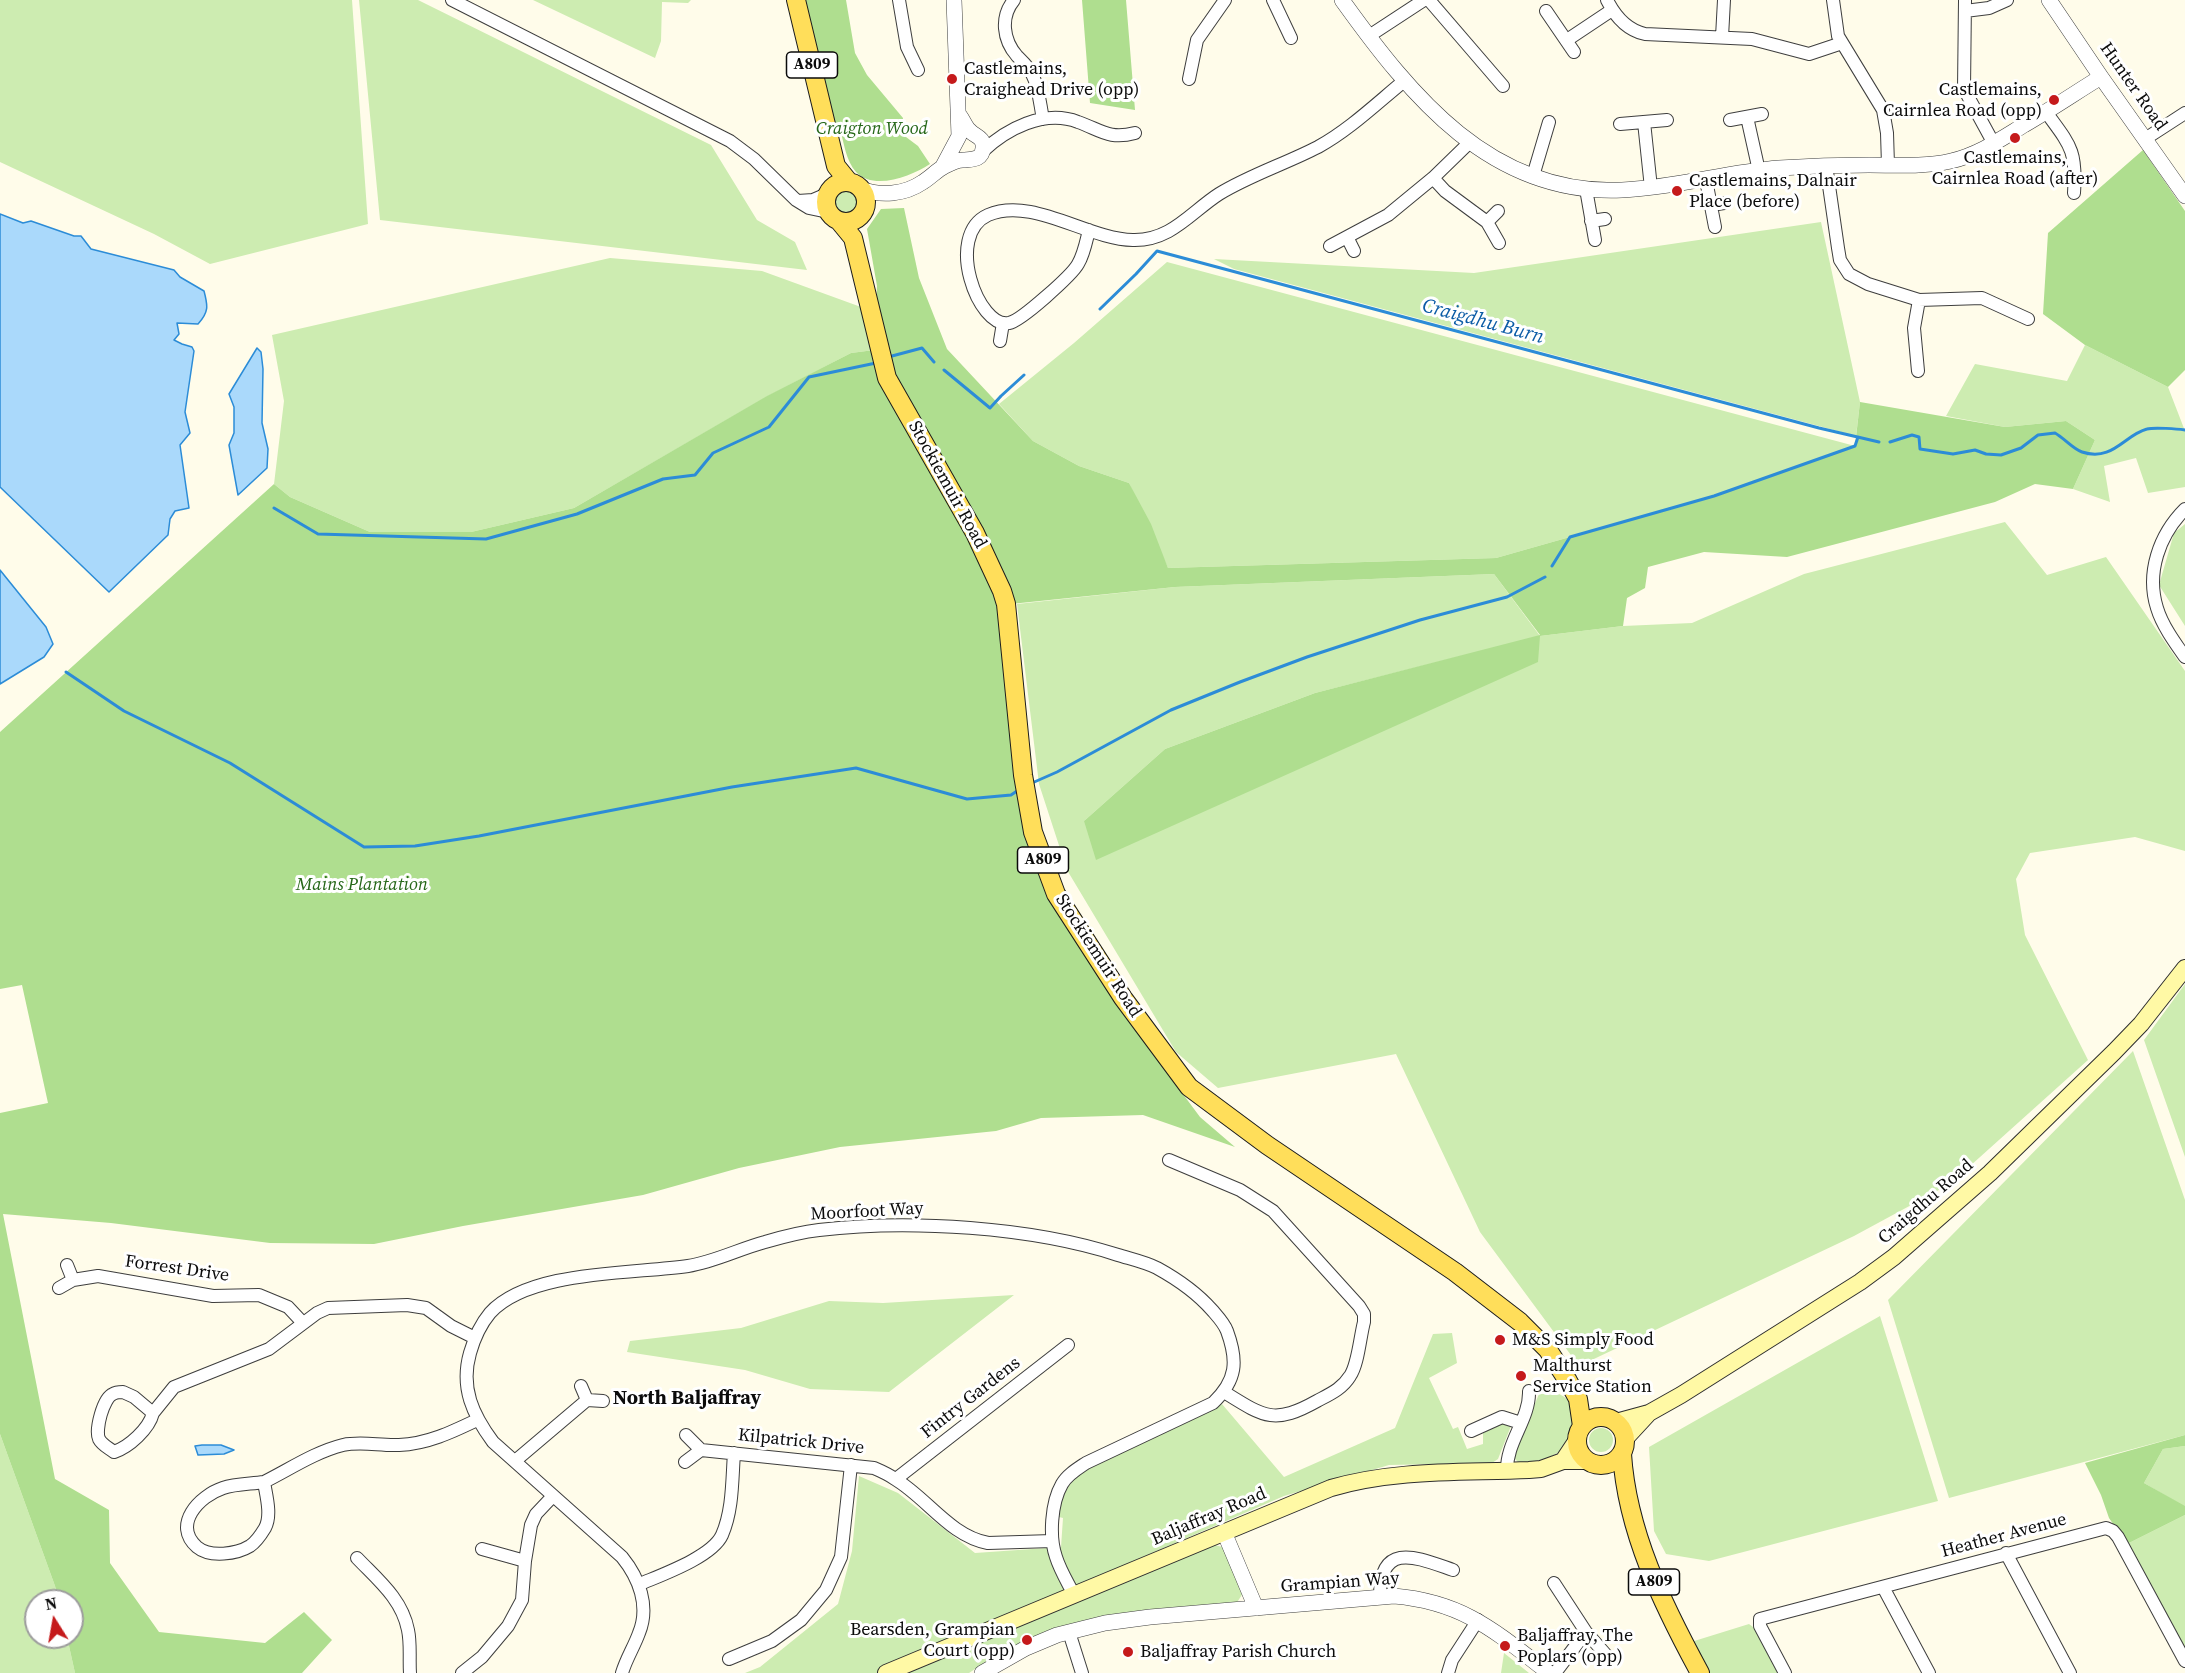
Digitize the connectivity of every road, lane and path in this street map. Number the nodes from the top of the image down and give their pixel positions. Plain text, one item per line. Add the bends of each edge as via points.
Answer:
1 (452, 0) edge
2 (796, 0) edge
3 (899, 0) edge
4 (954, 0) edge
5 (1014, 0) edge
6 (1224, 0) edge
7 (1273, 0) edge
8 (1342, 0) edge
9 (1424, 0) edge
10 (1430, 0) edge
11 (1724, 0) edge
12 (1833, 0) edge
13 (2007, 0) edge
14 (2049, 0) edge
15 (1609, 5) edge
16 (1965, 5) edge
17 (1546, 11) dead end
18 (1369, 36) junction
19 (1722, 37) junction
20 (1291, 38) dead end
21 (1567, 40) junction
22 (1842, 43) junction
23 (1574, 52) dead end
24 (918, 70) dead end
25 (2101, 77) junction
26 (1189, 80) dead end
27 (1404, 81) junction
28 (1503, 86) dead end
29 (2046, 112) junction
30 (2185, 113) edge
31 (1762, 114) dead end
32 (1747, 117) junction
33 (1043, 119) junction
34 (1667, 120) dead end
35 (1730, 120) dead end
36 (1549, 122) dead end
37 (1644, 122) junction
38 (1620, 124) dead end
39 (1135, 133) dead end
40 (2145, 139) junction
41 (1469, 143) junction
42 (968, 144) junction
43 (1994, 144) junction
44 (1826, 165) junction
45 (1888, 165) junction
46 (836, 166) junction
47 (1759, 171) junction
48 (1533, 176) junction
49 (1433, 178) junction
50 (1706, 180) junction
51 (1652, 188) junction
52 (1586, 189) junction
53 (2074, 193) dead end
54 (2185, 196) edge
55 (862, 197) junction
56 (796, 201) junction
57 (1724, 203) dead end
58 (831, 204) junction
59 (1711, 205) junction
60 (1498, 211) dead end
61 (1605, 219) dead end
62 (1591, 221) junction
63 (1487, 222) junction
64 (1715, 227) dead end
65 (1089, 230) junction
66 (1347, 237) junction
67 (853, 238) junction
68 (1595, 240) dead end
69 (1499, 243) dead end
70 (1330, 246) dead end
71 (1354, 251) dead end
72 (1919, 300) junction
73 (2028, 319) dead end
74 (1003, 323) junction
75 (1000, 341) dead end
76 (1918, 371) dead end
77 (2185, 509) edge
78 (2185, 657) edge
79 (2185, 968) edge
80 (1168, 1160) dead end
81 (67, 1265) dead end
82 (73, 1280) junction
83 (59, 1288) dead end
84 (303, 1323) junction
85 (475, 1338) junction
86 (1068, 1345) dead end
87 (581, 1386) dead end
88 (1529, 1391) dead end
89 (1224, 1392) junction
90 (1578, 1399) junction
91 (587, 1400) junction
92 (603, 1401) dead end
93 (153, 1413) junction
94 (1649, 1413) junction
95 (1607, 1419) junction
96 (477, 1420) junction
97 (1521, 1423) junction
98 (1471, 1431) dead end
99 (1580, 1433) junction
100 (687, 1435) dead end
101 (1623, 1447) junction
102 (701, 1450) junction
103 (734, 1454) junction
104 (514, 1461) junction
105 (1563, 1461) junction
106 (685, 1462) dead end
107 (1594, 1463) junction
108 (851, 1465) junction
109 (1507, 1471) junction
110 (896, 1479) junction
111 (264, 1482) junction
112 (1624, 1484) junction
113 (553, 1496) junction
114 (1224, 1532) junction
115 (1052, 1541) junction
116 (482, 1550) dead end
117 (2006, 1553) junction
118 (357, 1558) dead end
119 (525, 1561) junction
120 (1453, 1570) dead end
121 (1554, 1583) dead end
122 (640, 1584) junction
123 (1882, 1587) junction
124 (1074, 1595) junction
125 (1380, 1596) junction
126 (1256, 1608) junction
127 (1478, 1620) junction
128 (1069, 1632) junction
129 (1586, 1632) junction
130 (1607, 1656) dead end
131 (729, 1659) dead end
132 (2185, 1661) edge
133 (410, 1673) edge
134 (462, 1673) edge
135 (622, 1673) edge
136 (886, 1673) edge
137 (982, 1673) edge
138 (1082, 1673) edge
139 (1448, 1673) edge
140 (1549, 1673) edge
141 (1555, 1673) edge
142 (1700, 1673) edge
143 (1785, 1673) edge
144 (1929, 1673) edge
145 (2070, 1673) edge

1 - 56 street via 730,141
2 - 46 main road, A809
3 - 24 street via 907,47
4 - 42 street via 960,116
5 - 33 street via 1005,17 1006,36 1034,77
6 - 26 street via 1197,40
7 - 20 street
8 - 18 street
9 - 18 street
10 - 28 street
11 - 19 street
12 - 22 street via 1835,25
13 - 16 street via 1989,8
14 - 25 street, Hunter Road
15 - 19 street via 1638,32
15 - 21 street
16 - 43 street via 1964,89
17 - 21 street
18 - 27 street
19 - 22 street via 1752,39 1809,54
21 - 23 street
22 - 45 street via 1883,110
25 - 29 street
25 - 40 street, Hunter Road
27 - 41 street
27 - 65 street via 1333,138 1238,183 1169,232 1132,240
29 - 43 street
29 - 53 street via 2073,154
30 - 40 street
31 - 32 street
32 - 35 street
32 - 47 street
33 - 39 street via 1077,121 1126,136
33 - 42 street via 997,138
34 - 37 street
36 - 48 street
37 - 38 street
37 - 51 street
40 - 54 street, Hunter Road
41 - 48 street
41 - 49 street
42 - 55 street via 913,188
43 - 45 street via 1951,161
44 - 45 street
44 - 47 street
44 - 72 street via 1844,268 1868,284
46 - 55 main road, A809
46 - 58 main road, A809
47 - 50 street
48 - 52 street
49 - 63 street
49 - 66 street via 1388,215
50 - 51 street
50 - 59 street
51 - 52 street
52 - 62 street
55 - 58 main road via 839,183
55 - 58 main road via 849,221
55 - 67 main road, Stockiemuir Road / A809
56 - 58 street
56 - 58 street via 809,208
57 - 59 street
58 - 67 main road, Stockiemuir Road / A809
59 - 64 street
60 - 63 street
61 - 62 street
62 - 68 street
63 - 69 street
65 - 74 street via 1084,253 1071,274 1018,319
65 - 74 street via 1018,210 986,216 974,226 966,249 968,269 988,315
66 - 70 street
66 - 71 street
67 - 90 main road, Stockiemuir Road / A809 via 887,378 975,533 1002,591 1033,832 1056,894 1123,998 1189,1087 1267,1145 1455,1272 1520,1322 1548,1350
72 - 73 street via 1982,297
72 - 76 street via 1914,328
74 - 75 street
77 - 78 street via 2167,529 2154,563 2153,587 2157,609
79 - 94 main road, Craigdhu Road via 2114,1052 1990,1173 1894,1257
80 - 89 street via 1240,1190 1273,1211 1364,1314 1351,1375 1339,1389 1289,1415 1276,1416 1256,1412
81 - 82 street
82 - 83 street, Forrest Drive
82 - 84 street, Forrest Drive via 98,1276 213,1296 259,1295 288,1306
84 - 85 street via 328,1308 407,1305 426,1308
84 - 93 street via 268,1349 174,1388
85 - 89 street, Moorfoot Way via 491,1313 513,1296 537,1286 700,1264 764,1242 818,1230 877,1226 1005,1231 1087,1245 1155,1267 1199,1294 1224,1324 1234,1356 1233,1376
85 - 96 street, Moorfoot Way via 467,1366 470,1403
86 - 110 street, Fintry Gardens
87 - 91 street
88 - 97 street
89 - 115 street via 1213,1403 1072,1472 1056,1497
90 - 95 main road, Stockiemuir Road / A809
90 - 99 main road, Stockiemuir Road / A809
91 - 92 street
91 - 104 street
93 - 93 street via 125,1449 114,1452 98,1437 106,1401 112,1394 123,1392 134,1397
94 - 95 main road, Craigdhu Road
94 - 101 main road, Craigdhu Road
95 - 99 main road via 1587,1422
95 - 101 main road via 1620,1426
96 - 104 street, Moorfoot Way
96 - 111 street via 442,1437 418,1443 346,1444 324,1450
97 - 98 street via 1503,1417
97 - 109 street via 1509,1453
99 - 105 main road
99 - 107 main road via 1580,1452
100 - 102 street
101 - 107 main road via 1609,1464
101 - 112 main road, A809
102 - 103 street, Kilpatrick Drive
102 - 106 street
103 - 108 street, Kilpatrick Drive
103 - 122 street via 729,1511 721,1538 700,1557
104 - 113 street, Moorfoot Way
105 - 107 main road, Baljaffray Road
105 - 109 main road, Baljaffray Road via 1541,1468
107 - 112 main road
108 - 110 street, Kilpatrick Drive via 874,1468
108 - 131 street via 841,1557 826,1590 801,1620 771,1641
109 - 114 main road, Baljaffray Road via 1416,1473 1356,1481
110 - 115 street, Kilpatrick Drive via 964,1535 979,1542
111 - 111 street via 266,1526 252,1545 217,1554 199,1549 190,1539 189,1515 209,1494 225,1487
112 - 142 main road, A809 via 1655,1586
113 - 119 street via 531,1525
113 - 122 street, Moorfoot Way via 622,1557
114 - 124 main road, Baljaffray Road
114 - 126 street
115 - 124 street via 1055,1557
116 - 119 street
117 - 123 street, Heather Avenue
117 - 132 street, Heather Avenue via 2099,1529 2112,1531
117 - 145 street
118 - 133 street via 398,1603 408,1630
119 - 134 street via 522,1600 482,1657
120 - 125 street via 1414,1556 1403,1557 1388,1564 1382,1572
121 - 129 street
122 - 135 street, Moorfoot Way via 640,1630
123 - 143 street, Heather Avenue via 1760,1620
123 - 144 street
124 - 136 main road, Baljaffray Road
125 - 126 street, Grampian Way
125 - 127 street, Grampian Way via 1419,1599
126 - 128 street, Grampian Way via 1130,1619
127 - 139 street
127 - 140 street, Grampian Way
128 - 137 street, Grampian Way via 1026,1647
128 - 138 street
129 - 130 street
129 - 141 street

